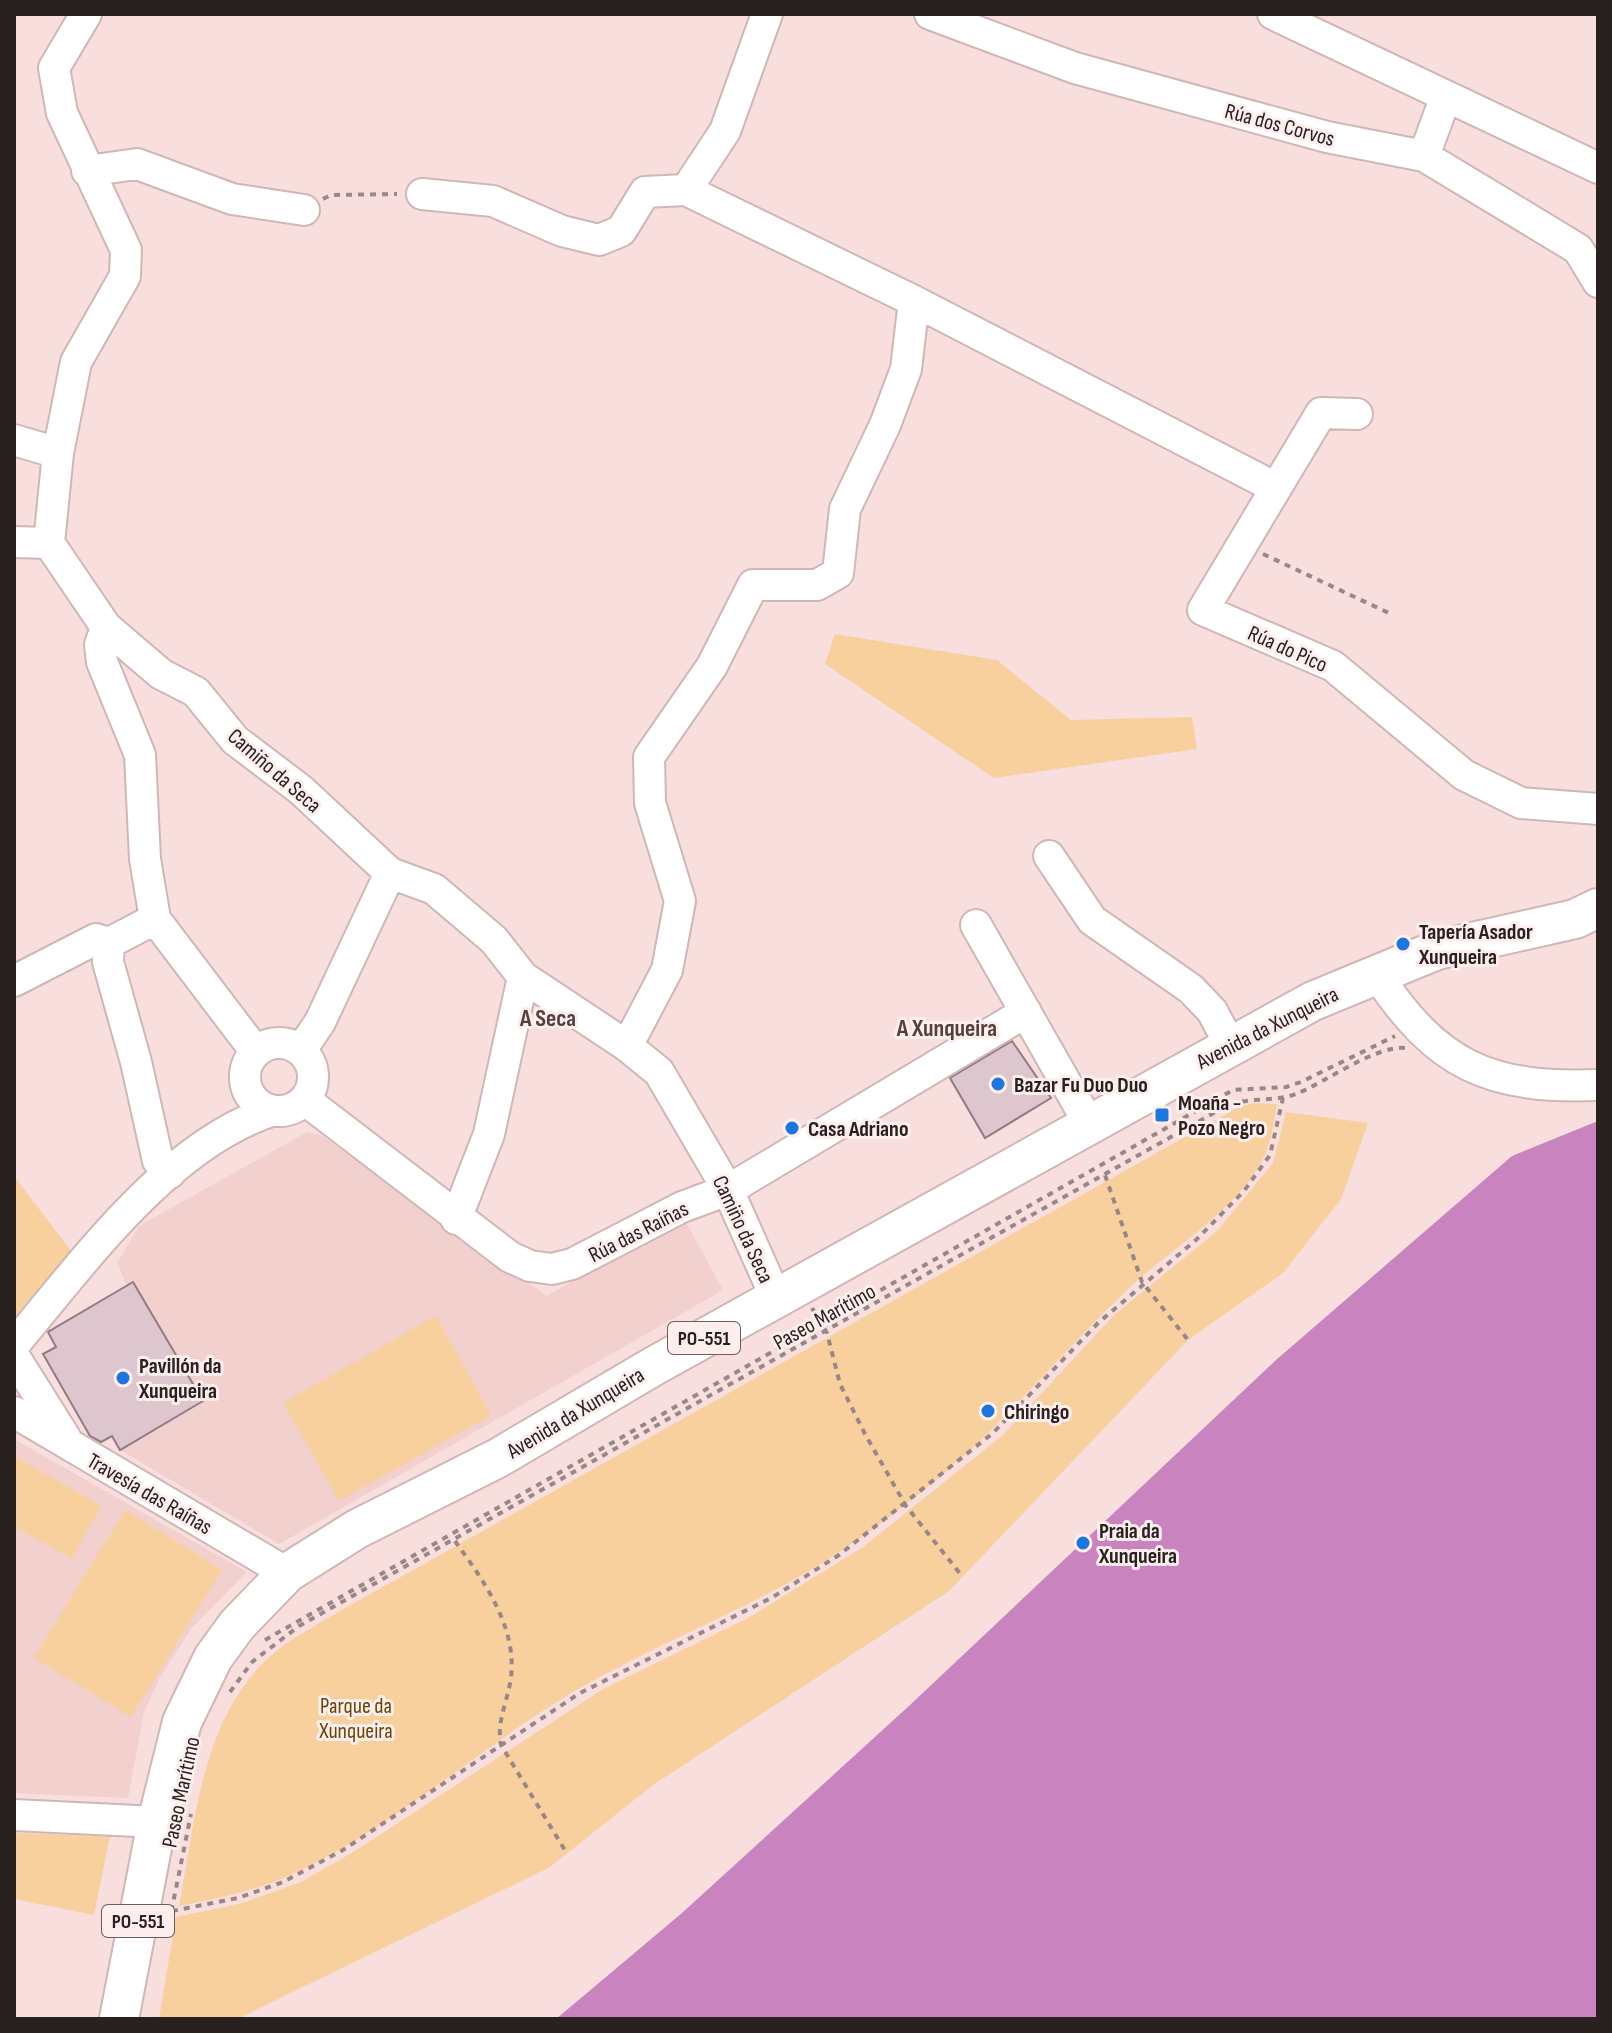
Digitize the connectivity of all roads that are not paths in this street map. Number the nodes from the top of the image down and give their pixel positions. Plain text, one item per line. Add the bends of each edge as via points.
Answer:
1 (86, 14) edge
2 (767, 14) edge
3 (930, 14) edge
4 (1273, 14) edge
5 (1446, 96) junction
6 (1424, 156) junction
7 (1598, 168) edge
8 (87, 171) junction
9 (686, 190) junction
10 (422, 194) road end
11 (304, 210) road end
12 (1598, 282) edge
13 (914, 301) junction
14 (1357, 414) dead end
15 (14, 440) edge
16 (58, 453) junction
17 (1276, 488) junction
18 (14, 542) edge
19 (49, 543) junction
20 (106, 627) junction
21 (1598, 809) edge
22 (1049, 856) dead end
23 (390, 873) junction
24 (1598, 908) edge
25 (155, 919) junction
26 (976, 925) dead end
27 (109, 943) junction
28 (523, 977) junction
29 (14, 981) edge
30 (1372, 981) junction
31 (1026, 1012) junction
32 (1230, 1045) junction
33 (627, 1046) junction
34 (301, 1050) junction
35 (250, 1065) junction
36 (1598, 1085) edge
37 (305, 1100) junction
38 (271, 1111) junction
39 (1091, 1127) junction
40 (197, 1150) junction
41 (170, 1173) junction
42 (728, 1190) junction
43 (456, 1219) junction
44 (787, 1292) junction
45 (14, 1345) edge
46 (14, 1356) edge
47 (14, 1412) edge
48 (70, 1446) junction
49 (287, 1573) junction
50 (14, 1815) edge
51 (174, 1817) junction
52 (119, 2019) edge

1 - 8 street via 54,68 62,113
2 - 9 street via 725,131
3 - 6 street, Rúa dos Corvos via 1075,68 1327,137
4 - 5 street
5 - 6 street
5 - 7 street
6 - 12 street, Rúa dos Corvos via 1578,249
8 - 11 street via 137,164 232,199
8 - 16 street via 128,264 76,362
9 - 10 street via 645,192 621,231 599,240 562,231 493,201
9 - 13 street
13 - 17 street
13 - 33 street via 906,369 845,509 838,573 817,585 753,585 712,666 649,757 650,803 680,901 667,970
14 - 17 street, Rúa do Pico via 1321,413
15 - 16 street
16 - 19 street
17 - 21 street, Rúa do Pico via 1203,610 1333,666 1464,775 1521,803
18 - 19 street
19 - 20 street, Camiño da Seca
20 - 23 street, Camiño da Seca via 161,674 196,692 235,740 301,790
20 - 25 street via 102,662 140,755 145,859
22 - 32 street via 1092,920 1191,989 1212,1011
23 - 28 street, Camiño da Seca via 434,889 494,940
23 - 34 street via 320,1022
24 - 30 main road, PO-551 via 1575,919 1437,950
25 - 27 street
25 - 35 street
26 - 31 street
27 - 29 street via 96,939
27 - 41 street via 108,962 158,1161
28 - 33 street, Camiño da Seca
28 - 43 street via 489,1134
30 - 32 main road, Avenida da Xunqueira / PO-551
30 - 36 street via 1445,1053 1467,1066 1535,1085
31 - 39 street
31 - 42 street, Rúa das Raíñas
32 - 39 main road, Avenida da Xunqueira / PO-551
33 - 42 street, Camiño da Seca via 659,1072
34 - 35 street via 274,1043
34 - 37 street via 314,1080
35 - 38 street via 253,1099
35 - 40 street
37 - 38 street via 284,1112
37 - 43 street, Rúa das Raíñas
38 - 40 street
39 - 44 main road, Avenida da Xunqueira / PO-551
40 - 41 street
41 - 45 street via 121,1219
42 - 43 street, Rúa das Raíñas via 552,1269 510,1257
42 - 44 street, Camiño da Seca
44 - 49 main road, Avenida da Xunqueira / PO-551 via 495,1460 357,1529
46 - 48 street
47 - 48 street, Travesía das Raíñas
48 - 49 street, Travesía das Raíñas
49 - 51 main road, Avenida da Xunqueira / PO-551 via 213,1658 182,1722
50 - 51 street
51 - 52 main road, Avenida da Xunqueira / PO-551

